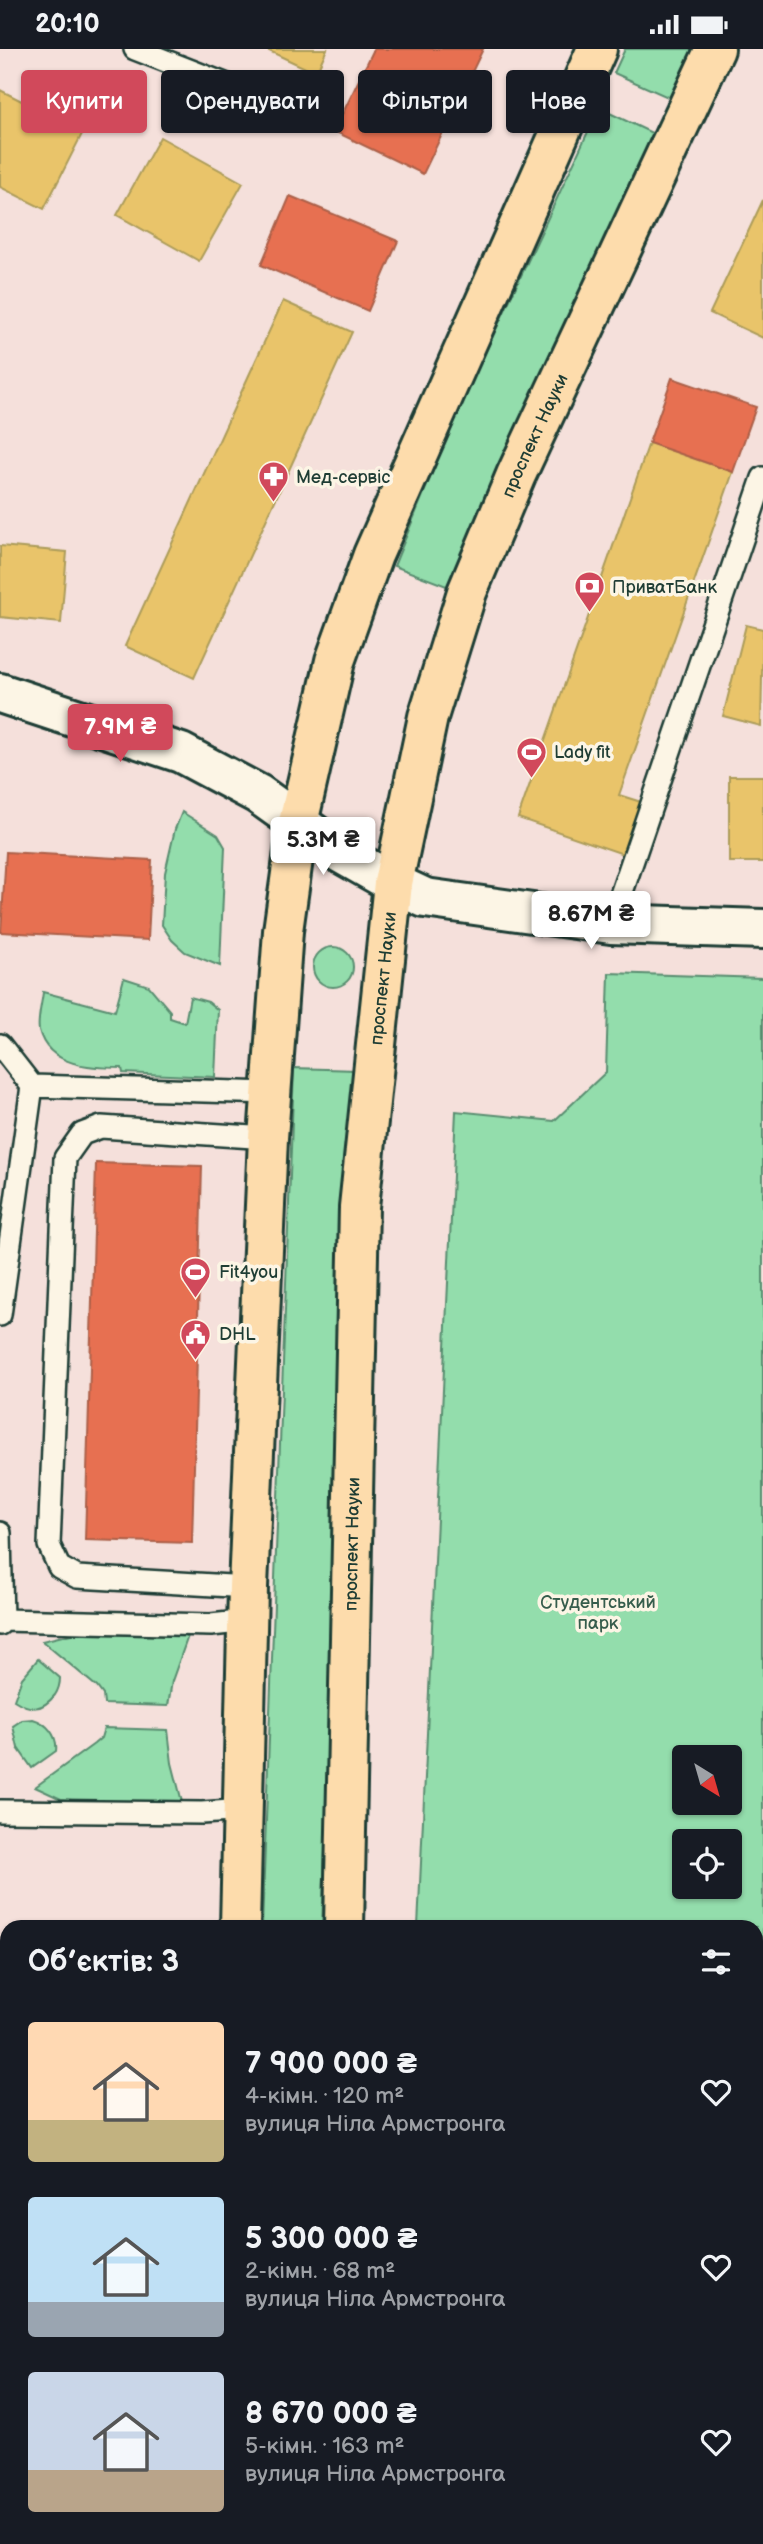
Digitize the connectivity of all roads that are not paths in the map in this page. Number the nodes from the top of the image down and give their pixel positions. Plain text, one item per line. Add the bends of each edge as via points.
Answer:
1 (135, 49) edge
2 (597, 49) edge
3 (715, 49) edge
4 (189, 70) edge
5 (763, 478) edge
6 (0, 693) edge
7 (298, 823) junction
8 (393, 883) junction
9 (611, 924) junction
10 (763, 929) edge
11 (0, 1045) edge
12 (33, 1086) junction
13 (271, 1093) junction
14 (268, 1138) junction
15 (0, 1315) edge
16 (0, 1533) edge
17 (248, 1604) junction
18 (1, 1622) edge
19 (244, 1810) junction
20 (0, 1811) edge
21 (240, 1920) edge
22 (344, 1920) edge

1 - 4 lane
2 - 7 main road via 373,555 335,661
3 - 8 main road, проспект Науки via 516,475 467,592 428,717
5 - 9 lane
6 - 7 street via 181,753 257,794
7 - 8 street
7 - 13 main road via 283,931
8 - 9 street via 425,898
8 - 22 main road, проспект Науки via 359,1207
9 - 10 street
11 - 12 lane
12 - 13 lane
12 - 15 lane
13 - 14 main road
14 - 17 main road
14 - 17 lane via 101,1127 82,1134 65,1158 49,1545 59,1567 77,1577
16 - 18 lane
17 - 18 lane via 211,1625
17 - 19 main road
19 - 20 lane
19 - 21 main road

